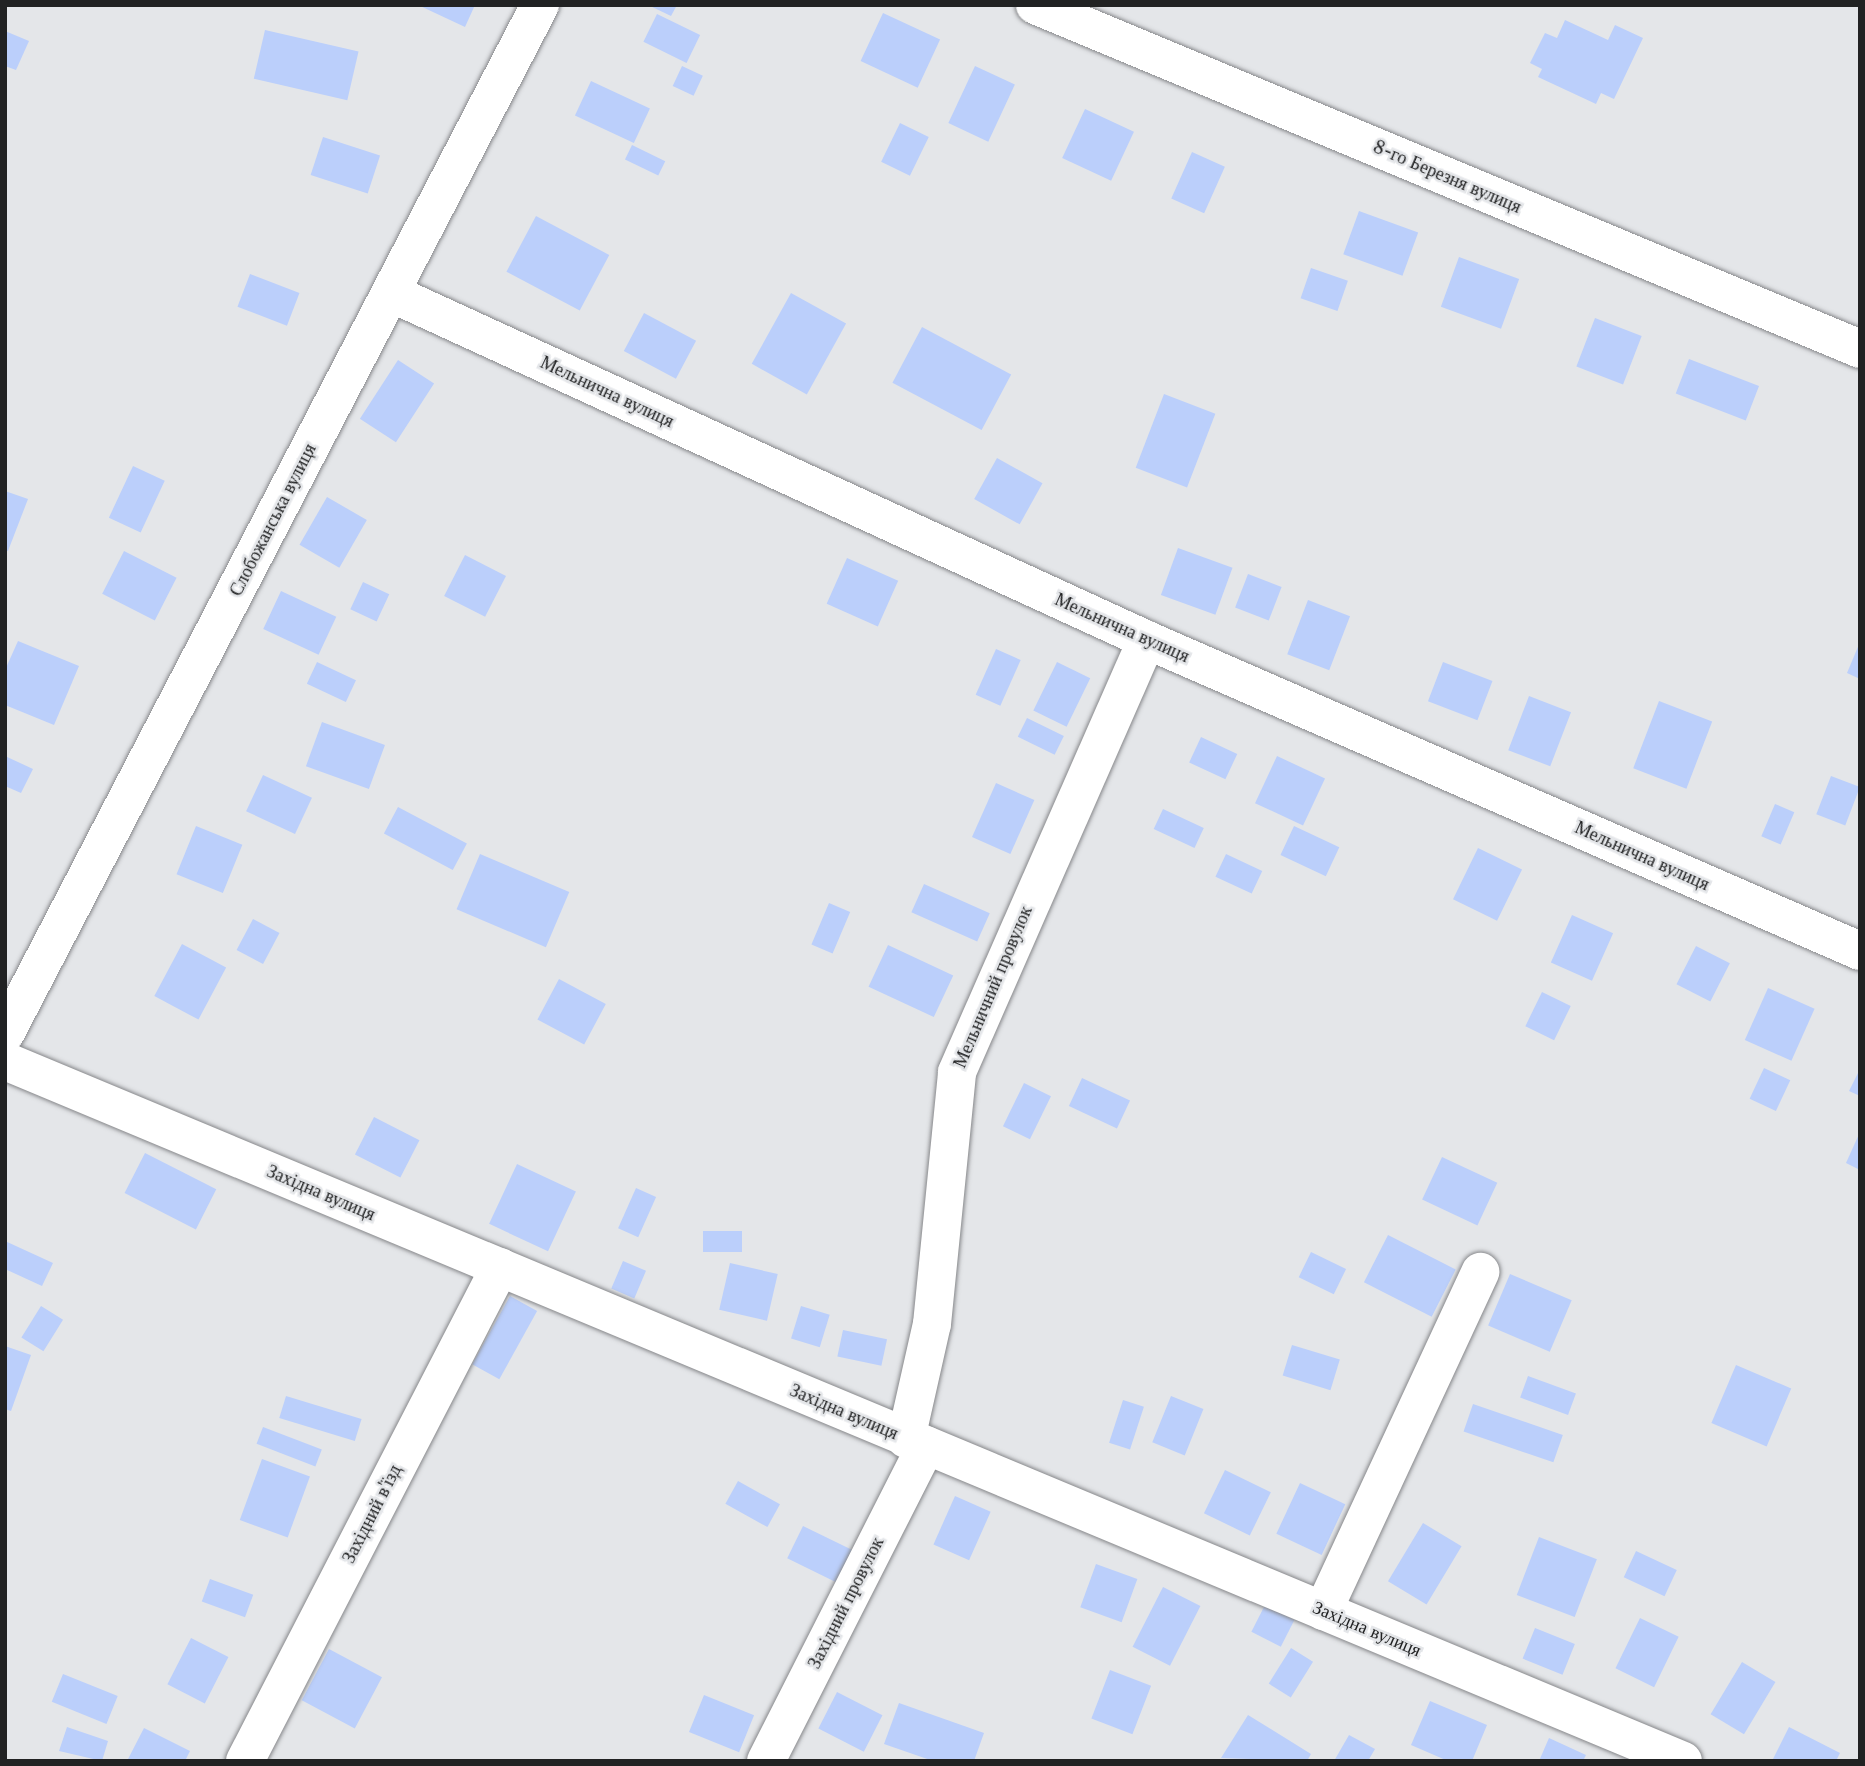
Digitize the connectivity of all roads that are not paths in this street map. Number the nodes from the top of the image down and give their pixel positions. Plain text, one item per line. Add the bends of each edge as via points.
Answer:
1 (540, 5) edge
2 (1035, 5) edge
3 (391, 293) junction
4 (1860, 349) edge
5 (1147, 640) junction
6 (1860, 951) edge
7 (5, 1034) edge
8 (5, 1061) edge
9 (500, 1267) junction
10 (1480, 1272) dead end
11 (916, 1442) junction
12 (1323, 1611) junction
13 (245, 1761) edge
14 (765, 1761) edge
15 (1683, 1761) edge

1 - 3 street, Слобожанська вулиця
2 - 4 street, 8-го Березня вулиця
3 - 5 street, Мельнична вулиця
3 - 7 street, Слобожанська вулиця
5 - 6 street, Мельнична вулиця
5 - 11 street, Мельничний провулок via 957,1072
8 - 9 street, Західна вулиця
9 - 11 street, Західна вулиця
9 - 13 street, Західний в'їзд
10 - 12 street
11 - 12 street, Західна вулиця
11 - 14 street, Західний провулок
12 - 15 street, Західна вулиця

